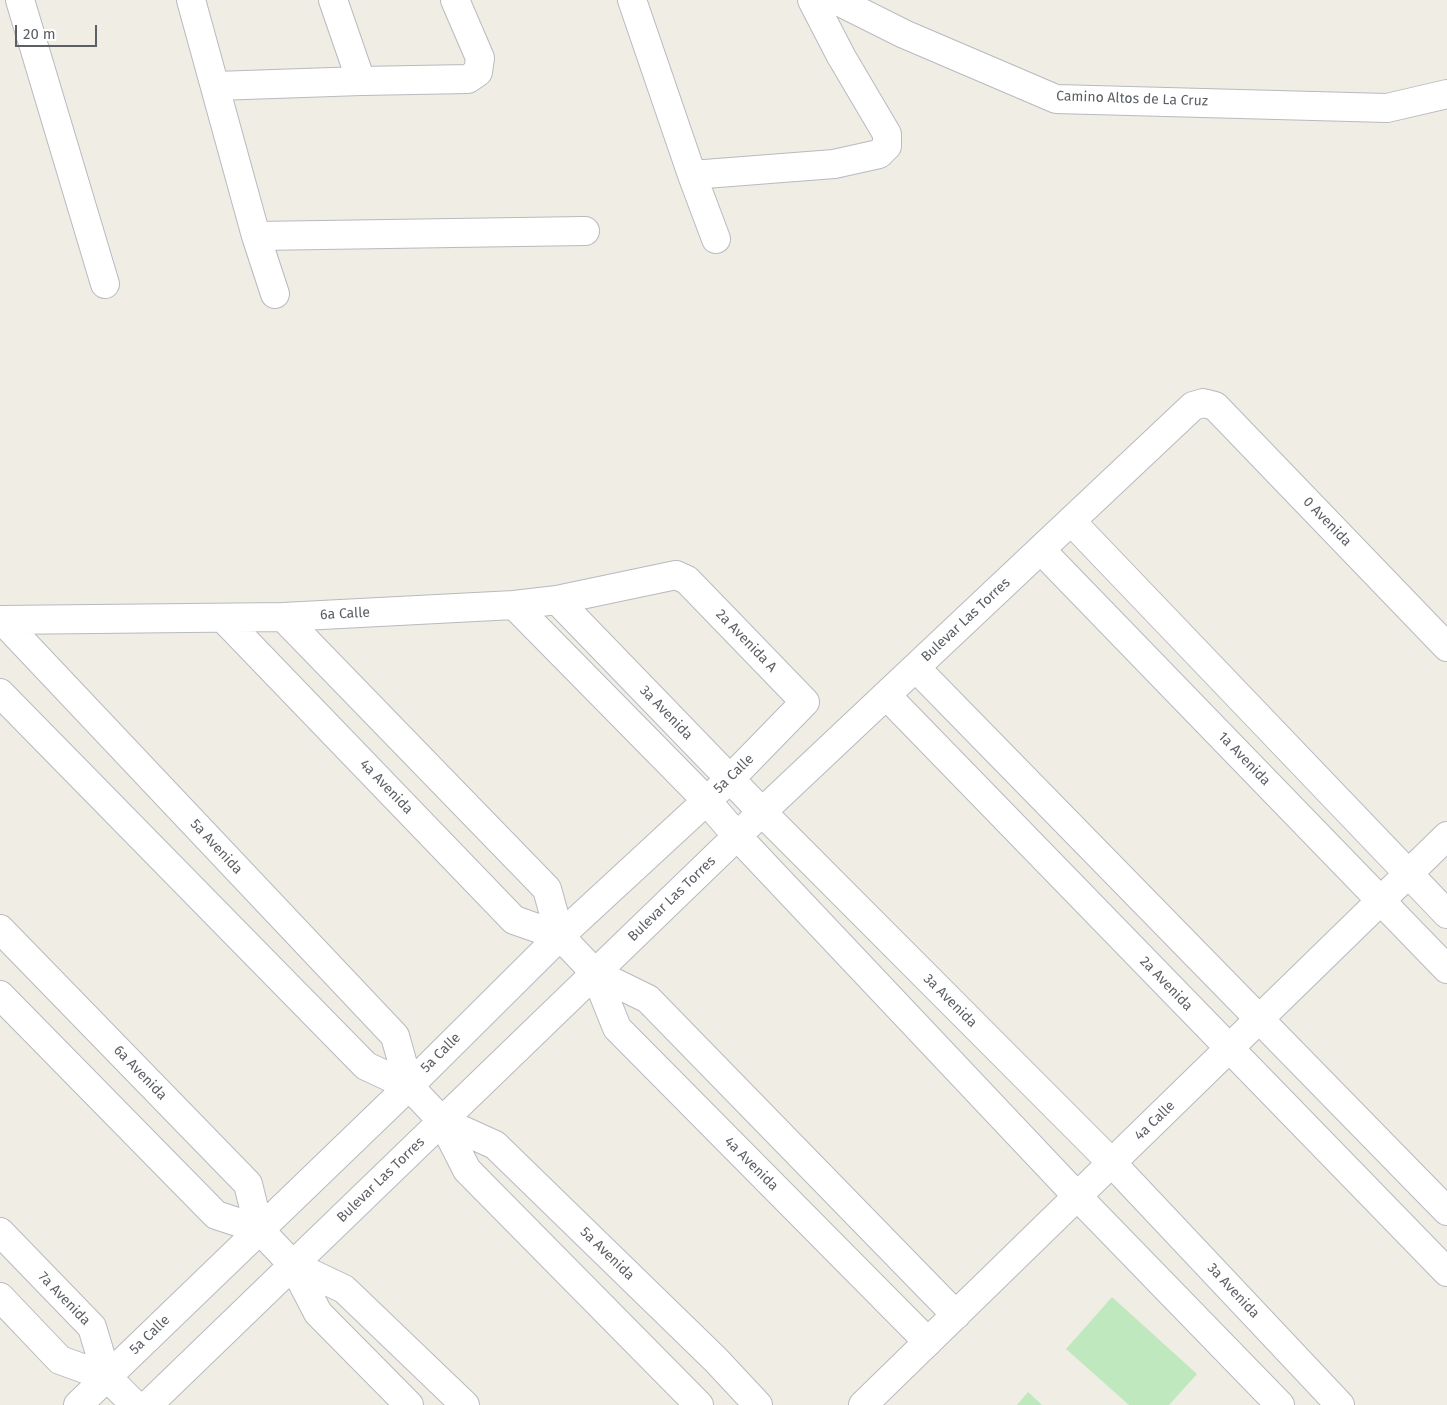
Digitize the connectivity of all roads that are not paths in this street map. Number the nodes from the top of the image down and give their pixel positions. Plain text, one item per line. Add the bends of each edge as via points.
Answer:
1 (20, 0) edge
2 (191, 0) edge
3 (334, 0) edge
4 (455, 0) edge
5 (632, 0) edge
6 (812, 0) edge
7 (836, 0) edge
8 (361, 81) junction
9 (216, 86) junction
10 (1447, 94) edge
11 (692, 175) junction
12 (585, 231) dead end
13 (256, 236) junction
14 (716, 239) dead end
15 (105, 284) dead end
16 (275, 294) dead end
17 (1203, 403) joint
18 (1071, 521) junction
19 (1041, 550) junction
20 (687, 580) joint
21 (557, 600) junction
22 (514, 605) junction
23 (283, 617) junction
24 (224, 619) junction
25 (1, 620) edge
26 (1447, 647) edge
27 (916, 668) junction
28 (0, 693) edge
29 (886, 695) junction
30 (805, 702) joint
31 (730, 779) junction
32 (706, 800) junction
33 (762, 812) junction
34 (737, 836) junction
35 (1447, 836) edge
36 (1408, 874) junction
37 (1381, 900) junction
38 (1447, 914) edge
39 (0, 929) edge
40 (560, 936) junction
41 (1447, 969) edge
42 (594, 973) junction
43 (0, 994) edge
44 (1260, 1019) junction
45 (1229, 1049) junction
46 (409, 1086) junction
47 (442, 1121) junction
48 (1112, 1163) junction
49 (1077, 1196) junction
50 (1447, 1211) edge
51 (259, 1229) junction
52 (0, 1232) edge
53 (293, 1265) junction
54 (1447, 1272) edge
55 (0, 1297) edge
56 (956, 1315) junction
57 (928, 1342) junction
58 (107, 1377) junction
59 (78, 1405) edge
60 (135, 1405) edge
61 (148, 1405) edge
62 (409, 1405) edge
63 (465, 1405) edge
64 (699, 1405) edge
65 (758, 1405) edge
66 (863, 1405) edge
67 (1280, 1405) edge
68 (1340, 1405) edge

1 - 15 street
2 - 9 street
3 - 8 street
4 - 8 street via 480,58 478,72 468,79
5 - 11 street
6 - 11 street via 887,134 887,146 880,154 834,164
7 - 10 street, Camino Altos de La Cruz via 904,34 1056,99 1387,108
8 - 9 street
9 - 13 street
11 - 14 street
12 - 13 street
13 - 16 street
17 - 18 street, Bulevar Las Torres via 1193,406
17 - 26 street, 0 Avenida via 1216,406
18 - 19 street, Bulevar Las Torres
18 - 36 street
19 - 27 street, Bulevar Las Torres
19 - 37 street, 1a Avenida
20 - 21 street, 6a Calle via 676,575
20 - 30 street, 2a Avenida A
21 - 22 street, 6a Calle
21 - 31 street, 3a Avenida
22 - 23 street, 6a Calle
22 - 32 street
23 - 24 street, 6a Calle
23 - 40 street, 4a Avenida via 547,889
24 - 25 street, 6a Calle
24 - 40 street, 4a Avenida via 514,920
25 - 46 street, 5a Avenida via 395,1036
27 - 29 street, Bulevar Las Torres
27 - 44 street
28 - 46 street, 5a Avenida via 366,1066
29 - 33 street, Bulevar Las Torres
29 - 45 street, 2a Avenida
30 - 31 street, 5a Calle
31 - 32 street, 5a Calle
31 - 33 street, 3a Avenida
32 - 34 street
32 - 40 street, 5a Calle
33 - 34 street, Bulevar Las Torres
33 - 48 street, 3a Avenida
34 - 42 street, Bulevar Las Torres
34 - 49 street
35 - 36 street, 4a Calle
36 - 37 street, 4a Calle
36 - 38 street
37 - 41 street, 1a Avenida
37 - 44 street, 4a Calle
39 - 51 street, 6a Avenida via 248,1184
40 - 42 street, 4a Avenida
40 - 46 street, 5a Calle
42 - 47 street, Bulevar Las Torres
42 - 56 street, 4a Avenida via 648,999
42 - 57 street, 4a Avenida via 617,1028
43 - 51 street, 6a Avenida via 216,1215
44 - 45 street, 4a Calle
44 - 50 street
45 - 48 street, 4a Calle
45 - 54 street, 2a Avenida
46 - 47 street, 5a Avenida
46 - 51 street, 5a Calle
47 - 53 street, Bulevar Las Torres
47 - 64 street, 5a Avenida via 468,1170
47 - 65 street, 5a Avenida via 495,1145
48 - 49 street, 4a Calle
48 - 68 street, 3a Avenida
49 - 56 street, 4a Calle
49 - 67 street
51 - 53 street, 6a Avenida
51 - 58 street, 5a Calle
52 - 58 street, 7a Avenida via 92,1327
53 - 61 street, Bulevar Las Torres
53 - 62 street, 6a Avenida via 318,1313
53 - 63 street, 6a Avenida via 344,1289
55 - 58 street, 7a Avenida via 60,1360
56 - 57 street, 4a Calle
57 - 66 street, 4a Calle
58 - 59 street, 5a Calle
58 - 60 street, 7a Avenida

